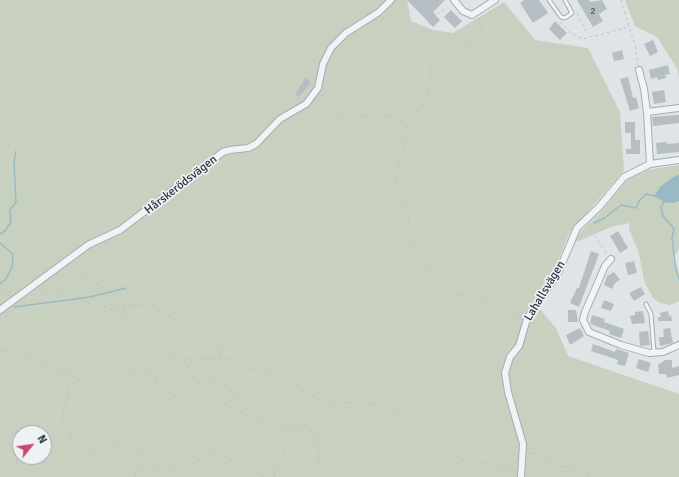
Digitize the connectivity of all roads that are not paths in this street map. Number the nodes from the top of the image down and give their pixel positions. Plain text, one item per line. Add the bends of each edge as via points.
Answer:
1 (391, 0) edge
2 (454, 0) edge
3 (495, 0) edge
4 (549, 0) edge
5 (566, 0) edge
6 (639, 70) road end
7 (679, 108) edge
8 (647, 112) junction
9 (679, 160) edge
10 (650, 164) junction
11 (611, 259) road end
12 (646, 304) dead end
13 (0, 310) edge
14 (679, 345) edge
15 (654, 354) junction
16 (522, 477) edge

1 - 13 street, Hårskerödsvägen via 379,12 346,33 331,48 314,96 306,104 280,118 256,144 248,148 223,152 120,230 88,245
2 - 3 street via 469,14 476,14
4 - 5 lane via 561,17 565,18 572,13
6 - 8 street
7 - 8 street
8 - 10 street
9 - 10 street, Lahallsvägen
10 - 16 street, Lahallsvägen via 624,177 574,233 558,273 525,323 519,346 510,357 505,373 524,453
11 - 15 street via 605,266 585,312 585,326 589,332 597,336 640,352
12 - 15 lane via 651,314
14 - 15 street

